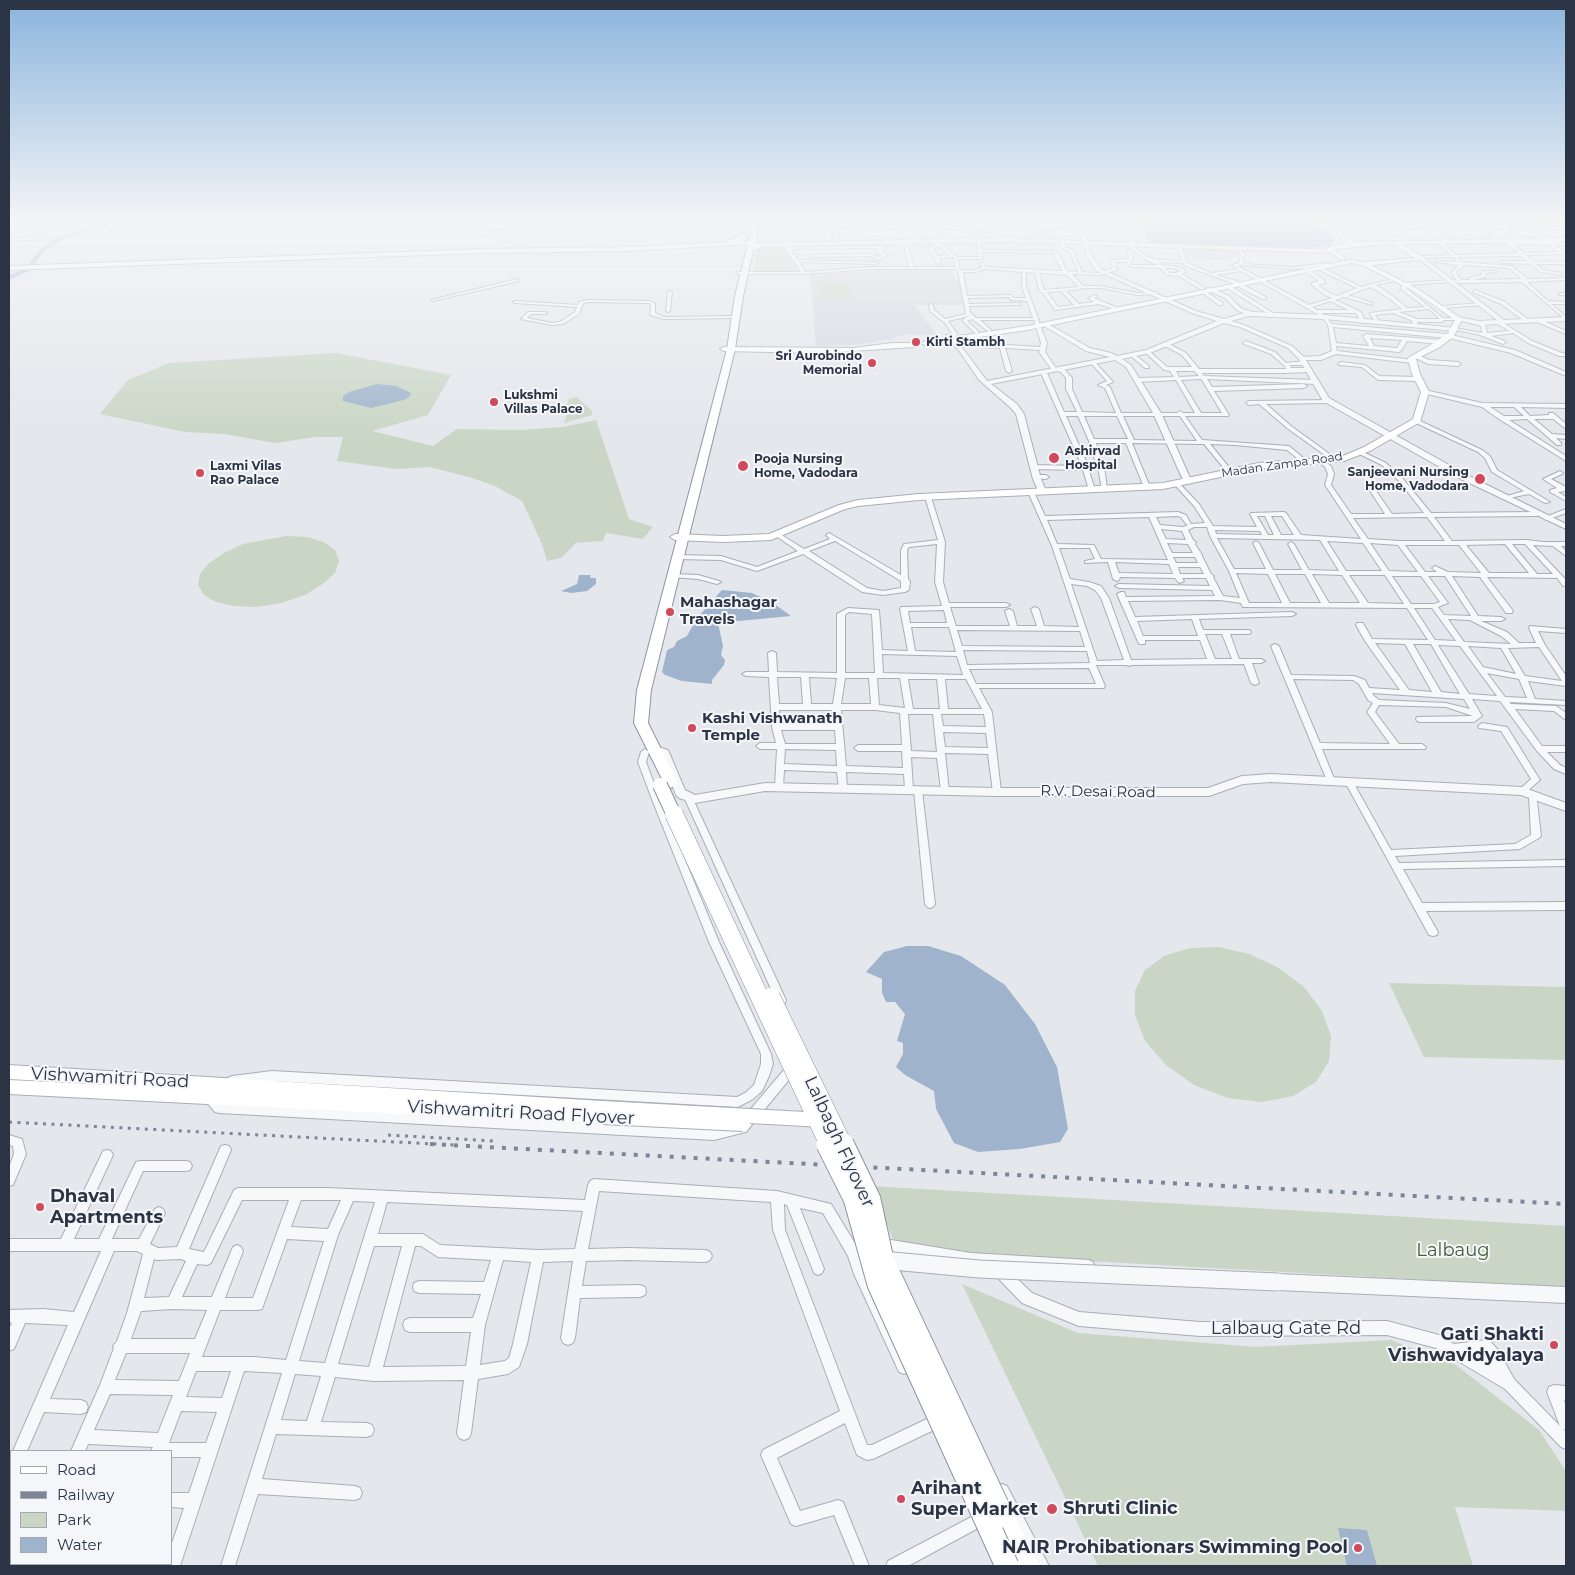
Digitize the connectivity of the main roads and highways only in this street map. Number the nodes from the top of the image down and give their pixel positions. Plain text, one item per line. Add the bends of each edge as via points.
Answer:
1 (737, 290) edge
2 (1196, 290) edge
3 (1416, 290) edge
4 (1040, 323) junction
5 (953, 338) junction
6 (919, 342) junction
7 (728, 347) junction
8 (679, 539) junction
9 (650, 751) junction
10 (9, 1072) edge
11 (9, 1087) edge
12 (210, 1090) junction
13 (825, 1124) junction
14 (1007, 1566) edge
15 (1026, 1566) edge

1 - 7 highway
2 - 4 main road
3 - 8 main road, Madan Zampa Road via 1459,319 1447,336 1414,359 1418,379 1425,392 1416,421 1359,452 1333,459 1229,471 1177,484 870,502 779,536 739,542
4 - 5 main road
4 - 5 main road
5 - 6 main road
6 - 7 main road via 833,348
6 - 7 main road via 837,351
7 - 8 highway
8 - 9 highway via 678,557 644,690 640,719
8 - 9 highway via 650,633 631,720 631,727
9 - 13 highway, Lalbagh Flyover, bridge
10 - 12 main road, Vishwamitri Road
11 - 12 main road, Vishwamitri Road
12 - 13 main road, Vishwamitri Road Flyover, bridge
13 - 14 highway, Lalbagh Flyover, bridge via 859,1206 879,1284
13 - 15 highway, Lalbagh Flyover, bridge via 869,1200 882,1260

